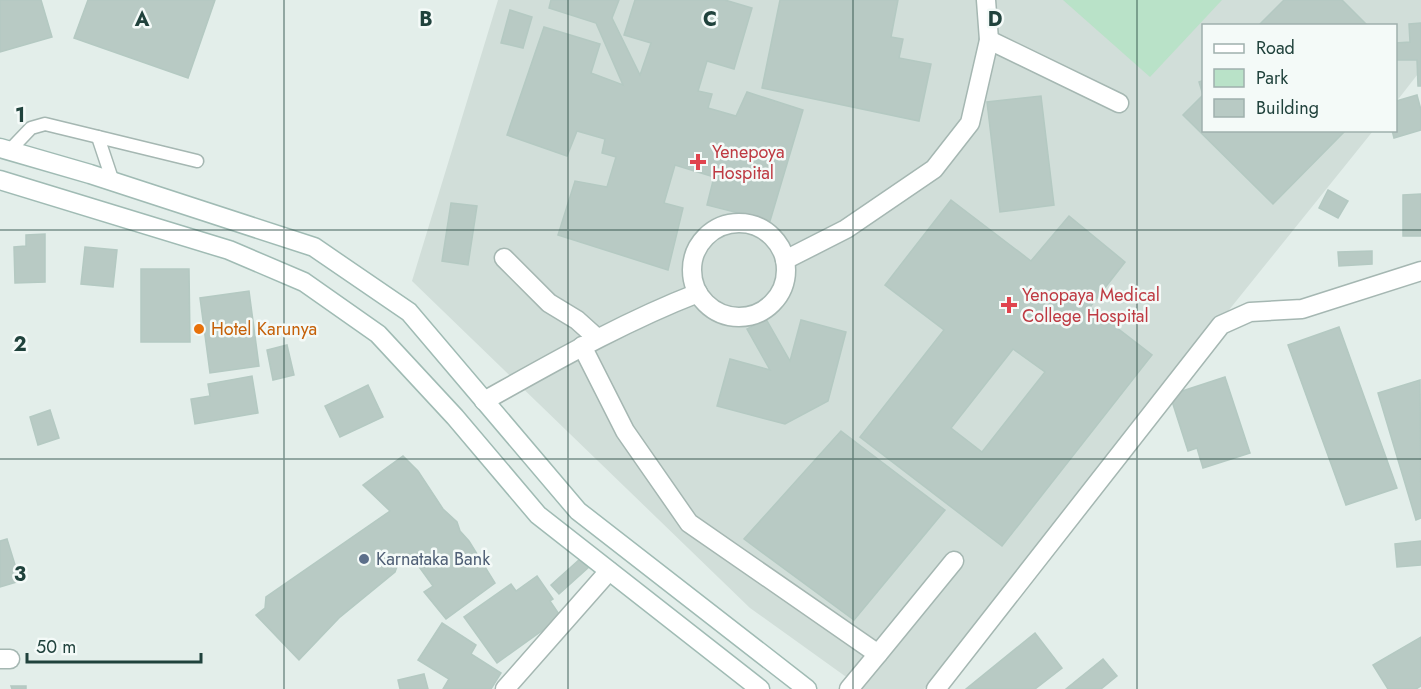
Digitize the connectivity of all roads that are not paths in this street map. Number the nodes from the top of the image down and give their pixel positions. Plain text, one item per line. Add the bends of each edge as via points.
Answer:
1 (986, 0) edge
2 (989, 40) junction
3 (1119, 103) dead end
4 (98, 137) junction
5 (4, 150) edge
6 (197, 161) dead end
7 (0, 180) edge
8 (113, 182) junction
9 (504, 258) dead end
10 (785, 260) junction
11 (1421, 271) edge
12 (698, 293) junction
13 (589, 342) junction
14 (484, 401) junction
15 (954, 561) dead end
16 (609, 571) junction
17 (716, 618) junction
18 (697, 640) junction
19 (878, 654) junction
20 (505, 689) edge
21 (760, 689) edge
22 (807, 689) edge
23 (849, 689) edge
24 (936, 689) edge

1 - 2 street
2 - 3 street
2 - 10 street via 970,123 934,169 846,229
4 - 5 lane via 45,124 31,128
4 - 6 lane
4 - 8 lane
5 - 8 street
7 - 16 street via 229,250 304,282 378,334 538,515
8 - 14 street via 314,247 409,312
9 - 13 street via 549,303 577,320
10 - 12 street via 783,289 761,312 745,317 728,316 713,310
10 - 12 street via 770,234 750,225 728,224 714,230 695,252 693,285
11 - 24 street via 1302,309 1250,312 1221,325
12 - 13 street
13 - 14 street
13 - 19 street via 624,430 689,523
14 - 17 street via 578,512
15 - 19 street
16 - 18 street
16 - 20 street
17 - 18 street
17 - 22 street
18 - 21 street
19 - 23 street

